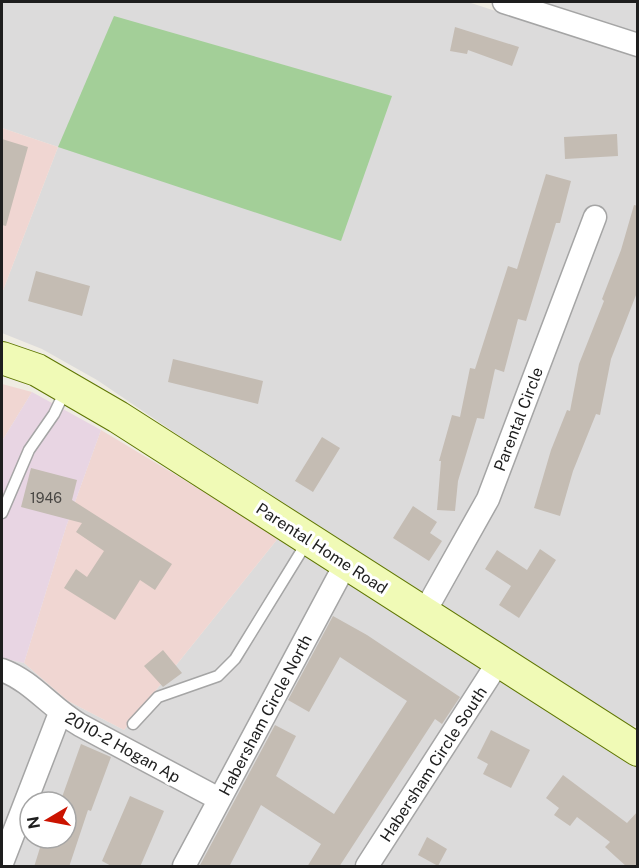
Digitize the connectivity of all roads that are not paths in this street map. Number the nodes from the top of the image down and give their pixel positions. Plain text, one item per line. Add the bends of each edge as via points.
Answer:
1 (504, 2) edge
2 (638, 45) edge
3 (595, 217) dead end
4 (2, 361) edge
5 (68, 386) junction
6 (2, 513) edge
7 (308, 539) junction
8 (346, 563) junction
9 (424, 614) junction
10 (499, 661) junction
11 (2, 670) edge
12 (60, 713) junction
13 (133, 724) dead end
14 (638, 750) edge
15 (219, 799) junction
16 (2, 862) edge
17 (184, 867) edge
18 (367, 867) edge

1 - 2 street
3 - 9 street, Parental Circle via 488,499
4 - 5 street, Parental Home Road via 37,370
5 - 6 lane via 29,450
5 - 7 street, Parental Home Road
7 - 8 street, Parental Home Road
7 - 13 lane via 236,659 218,676 158,697
8 - 9 street, Parental Home Road
8 - 15 street, Habersham Circle North
9 - 10 street, Parental Home Road
10 - 14 street, Parental Home Road
10 - 18 street, Habersham Circle South
11 - 12 street, 2010-2 Hogan Ap via 20,678
12 - 15 street, 2010-2 Hogan Ap
12 - 16 street
15 - 17 street, Habersham Circle North

